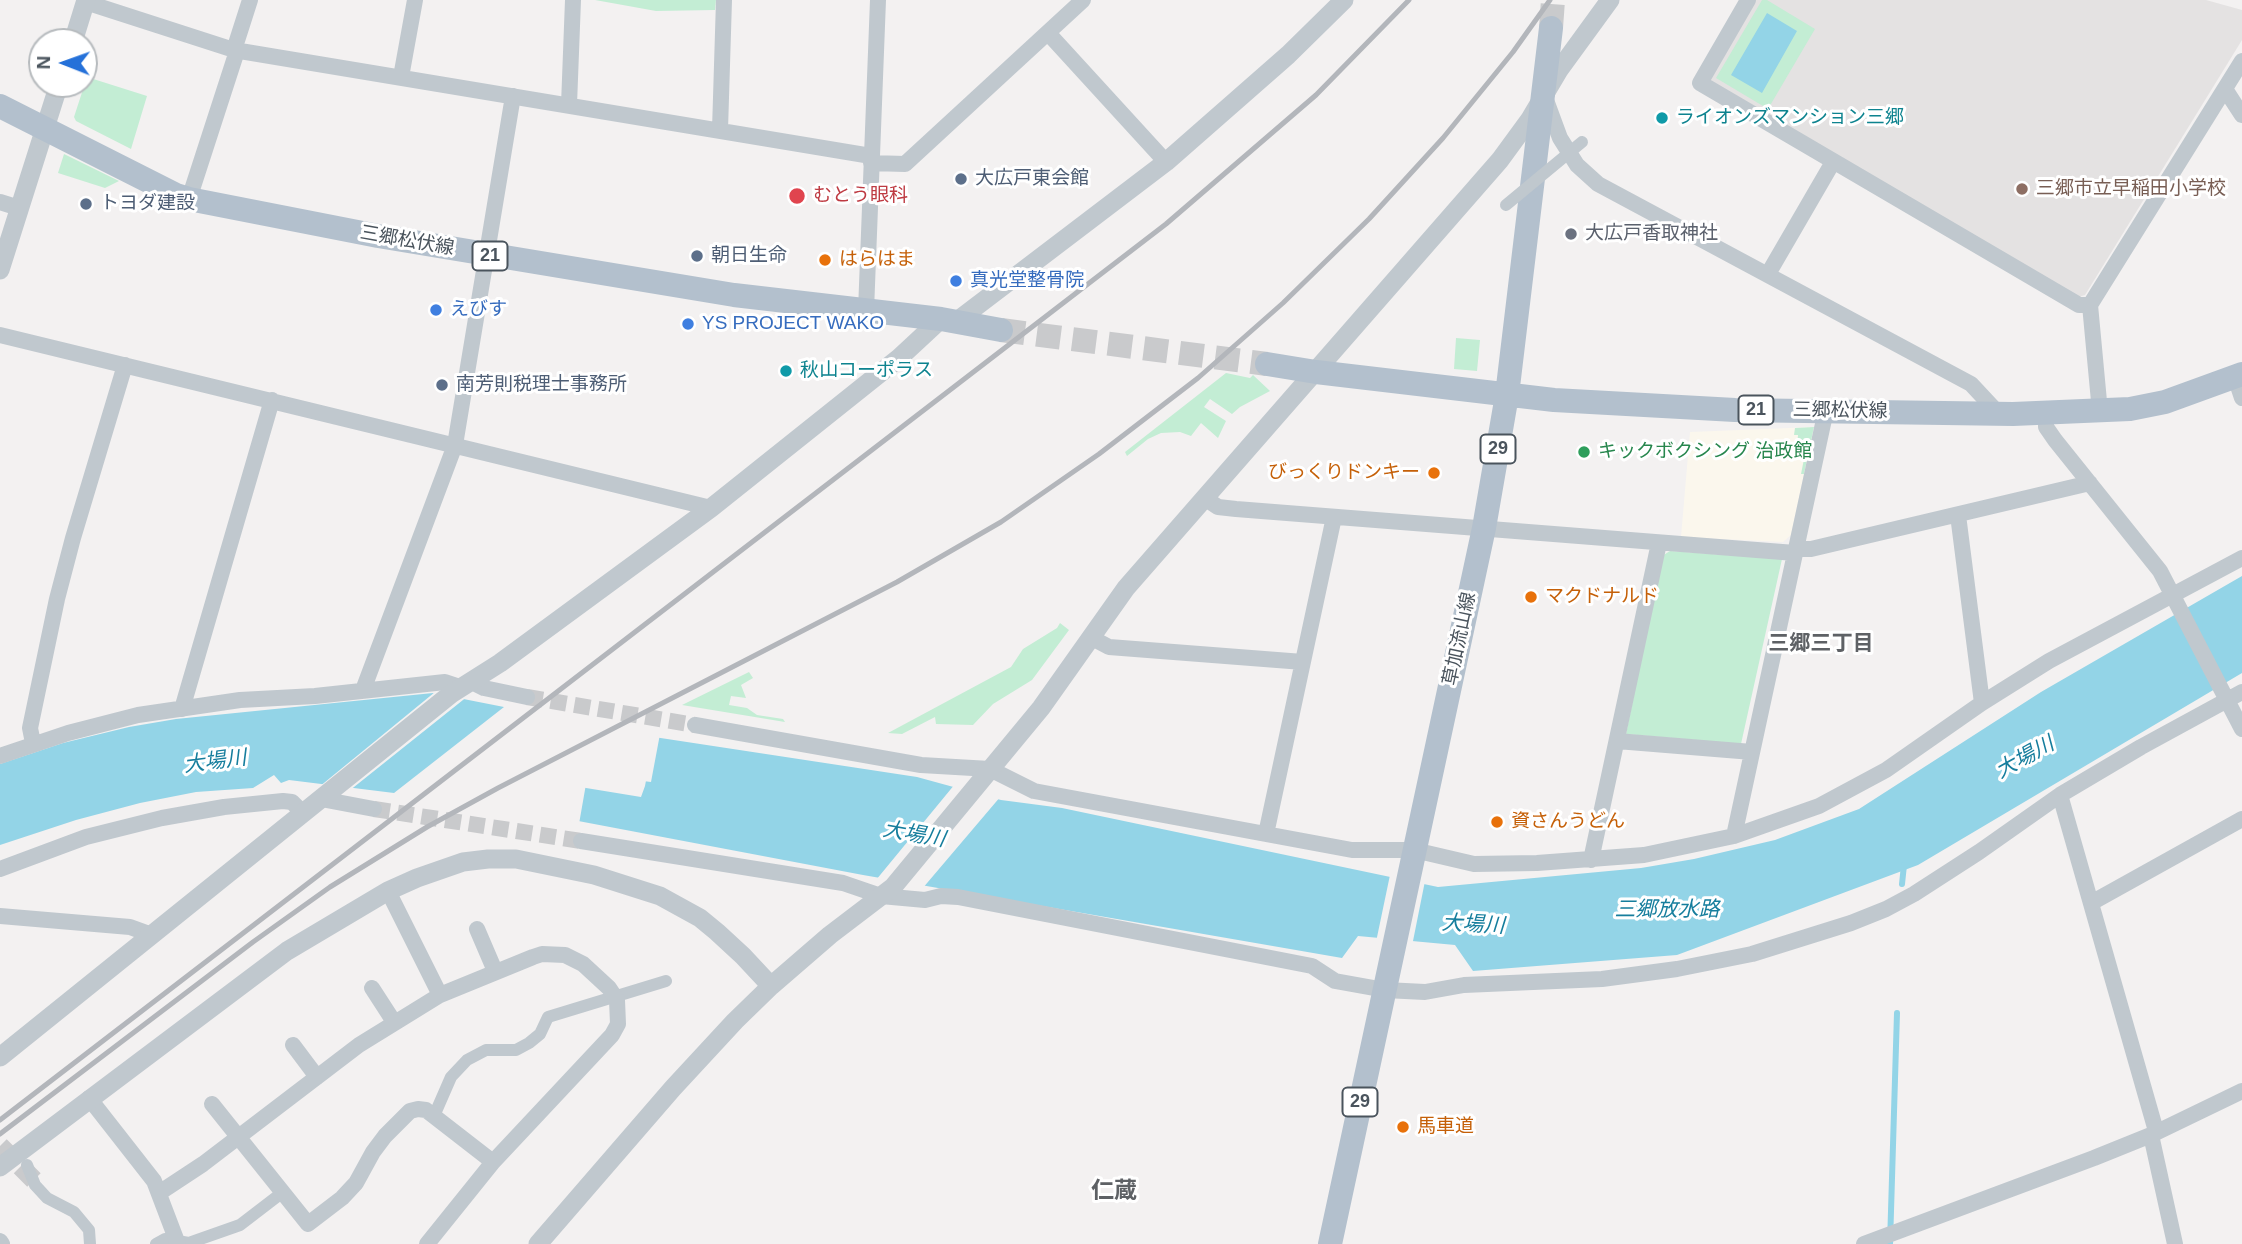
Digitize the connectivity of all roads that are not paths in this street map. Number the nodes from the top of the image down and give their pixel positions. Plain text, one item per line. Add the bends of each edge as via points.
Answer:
1 (250, 0) edge
2 (415, 0) edge
3 (573, 0) edge
4 (724, 0) edge
5 (878, 0) edge
6 (1083, 0) edge
7 (1344, 0) edge
8 (1610, 0) edge
9 (1748, 0) edge
10 (86, 1) edge
11 (77, 28) edge
12 (1551, 28) tunnel mouth
13 (1048, 33) junction
14 (236, 50) junction
15 (2242, 61) edge
16 (401, 76) junction
17 (2225, 89) junction
18 (1544, 94) junction
19 (513, 96) junction
20 (55, 98) edge
21 (569, 105) junction
22 (0, 106) edge
23 (2242, 115) edge
24 (45, 129) junction
25 (720, 130) junction
26 (1582, 142) dead end
27 (871, 160) junction
28 (1166, 162) junction
29 (1833, 162) junction
30 (189, 199) junction
31 (9, 205) edge
32 (1506, 205) dead end
33 (486, 255) junction
34 (0, 270) edge
35 (1768, 274) junction
36 (2090, 305) junction
37 (866, 311) junction
38 (949, 320) junction
39 (1001, 330) tunnel mouth
40 (0, 335) edge
41 (1267, 364) tunnel mouth
42 (125, 365) junction
43 (1316, 372) junction
44 (2240, 383) edge
45 (1507, 395) junction
46 (272, 400) junction
47 (1826, 410) junction
48 (2100, 412) junction
49 (1999, 414) junction
50 (2046, 414) junction
51 (455, 444) junction
52 (2090, 483) junction
53 (1206, 499) junction
54 (711, 508) junction
55 (1958, 515) junction
56 (1334, 517) junction
57 (1484, 528) junction
58 (1659, 543) junction
59 (1796, 551) junction
60 (2242, 558) edge
61 (2175, 595) junction
62 (1092, 638) junction
63 (1303, 662) junction
64 (461, 688) junction
65 (363, 690) junction
66 (2242, 692) edge
67 (527, 697) tunnel mouth
68 (2227, 700) junction
69 (1982, 703) junction
70 (182, 709) junction
71 (695, 725) tunnel mouth
72 (2242, 729) edge
73 (1617, 741) junction
74 (33, 743) junction
75 (1752, 752) junction
76 (0, 756) edge
77 (985, 776) junction
78 (328, 794) junction
79 (2060, 795) junction
80 (374, 809) tunnel mouth
81 (303, 813) junction
82 (2242, 819) edge
83 (1266, 834) junction
84 (1734, 836) junction
85 (581, 841) tunnel mouth
86 (1413, 857) junction
87 (1591, 860) junction
88 (0, 869) edge
89 (387, 891) junction
90 (887, 892) junction
91 (2091, 903) junction
92 (0, 916) edge
93 (477, 929) dead end
94 (152, 934) junction
95 (495, 971) junction
96 (666, 981) dead end
97 (771, 986) junction
98 (372, 988) dead end
99 (1385, 989) junction
100 (440, 995) junction
101 (614, 996) junction
102 (394, 1022) junction
103 (293, 1045) dead end
104 (0, 1057) edge
105 (317, 1077) junction
106 (2242, 1091) edge
107 (89, 1098) junction
108 (212, 1104) dead end
109 (434, 1116) junction
110 (2154, 1133) junction
111 (238, 1136) junction
112 (493, 1162) junction
113 (27, 1165) dead end
114 (0, 1167) edge
115 (283, 1192) junction
116 (159, 1193) junction
117 (176, 1242) edge
118 (1869, 1242) edge
119 (90, 1244) edge
120 (156, 1244) edge
121 (427, 1244) edge
122 (538, 1244) edge
123 (1330, 1244) edge
124 (2175, 1244) edge

1 - 14 street
2 - 16 street
3 - 21 street
4 - 25 street
5 - 27 street
6 - 13 street
7 - 28 street
8 - 18 street
9 - 29 street via 1700,83
10 - 11 street
10 - 14 street
12 - 18 main road, 草加流山線 / 29
13 - 27 street via 905,164
13 - 28 street
14 - 16 street
14 - 30 street
15 - 17 street
16 - 19 street
17 - 23 street
17 - 36 street
18 - 35 street via 1560,138 1585,174
18 - 43 street via 1500,160
18 - 45 main road, 草加流山線 / 29
19 - 21 street
19 - 33 street
20 - 24 street
21 - 25 street
22 - 24 main road, 三郷松伏線 / 21
24 - 30 main road, 三郷松伏線 / 21
24 - 31 street
25 - 27 street
26 - 32 street, bridge
27 - 37 street
28 - 38 street
29 - 35 street
29 - 36 street via 2079,305
30 - 33 main road, 三郷松伏線 / 21
31 - 34 street
33 - 37 main road, 三郷松伏線 / 21
33 - 51 street
35 - 49 street via 1971,384
36 - 48 street
37 - 38 main road, 三郷松伏線 / 21
38 - 39 main road, 三郷松伏線 / 21
38 - 54 street
40 - 42 street
41 - 43 main road, 三郷松伏線 / 21
42 - 46 street
42 - 74 street via 57,599 30,728
43 - 45 main road, 三郷松伏線 / 21
43 - 53 street
44 - 48 main road, 三郷松伏線 / 21 via 2130,410
45 - 47 main road, 三郷松伏線 / 21 via 1638,405
45 - 57 main road, 草加流山線 / 29
46 - 51 street
46 - 70 street
47 - 49 main road, 三郷松伏線 / 21
47 - 59 street
48 - 50 main road, 三郷松伏線 / 21
49 - 50 main road, 三郷松伏線 / 21
50 - 52 street via 2046,427
51 - 54 street
51 - 65 street
52 - 55 street
52 - 61 street
53 - 56 street via 1218,507
53 - 62 street via 1134,579
54 - 64 street
55 - 59 street
55 - 69 street
56 - 57 street
56 - 63 street
57 - 58 street
57 - 86 main road, 草加流山線 / 29
58 - 59 street
58 - 73 street
59 - 75 street
60 - 61 street
61 - 68 street
61 - 69 street via 2093,636
62 - 63 street via 1109,647
62 - 77 street
63 - 83 street
64 - 65 street via 446,682
64 - 67 street
64 - 78 street
65 - 70 street
66 - 68 street
68 - 72 street
68 - 79 street
69 - 84 street via 1854,789
70 - 74 street via 138,715
71 - 77 street
73 - 75 street
73 - 87 street
74 - 76 street
75 - 84 street
77 - 83 street via 1034,791
77 - 90 street
78 - 80 street
78 - 81 street
79 - 91 street
79 - 99 street via 1914,894 1851,923 1761,951 1601,979 1464,985 1425,992
81 - 88 street via 292,802 283,801 162,818 86,836
81 - 94 street
82 - 91 street
83 - 86 street
84 - 87 street via 1644,855
85 - 90 street
86 - 87 street via 1474,864
86 - 99 main road, 草加流山線 / 29
89 - 97 street via 463,862 488,859 516,859 594,875 660,896 700,918
89 - 100 street
89 - 107 street via 287,951
90 - 97 street
90 - 99 street via 925,900 958,897 1312,966 1335,981
91 - 110 street
92 - 94 street via 130,927
93 - 95 street
94 - 104 street
95 - 100 street
95 - 101 street via 542,954 565,955 583,964
96 - 101 street
97 - 122 street via 704,1054
98 - 102 street
99 - 123 main road, 草加流山線 / 29
100 - 102 street
101 - 109 street via 548,1017 540,1034 516,1050 486,1050 467,1060 451,1077
101 - 112 street via 618,1024 612,1035
102 - 105 street
103 - 105 street
105 - 111 street
106 - 110 street
107 - 114 street
107 - 116 street via 142,1164
108 - 111 street
109 - 112 street
109 - 115 street via 426,1110 410,1111 373,1152 356,1183 309,1224
110 - 118 street
110 - 124 street
111 - 115 street
111 - 116 street
112 - 121 street
113 - 119 street via 35,1185 47,1198 74,1212 89,1230
115 - 117 street via 240,1225 189,1243
116 - 117 street
117 - 120 street via 166,1239

